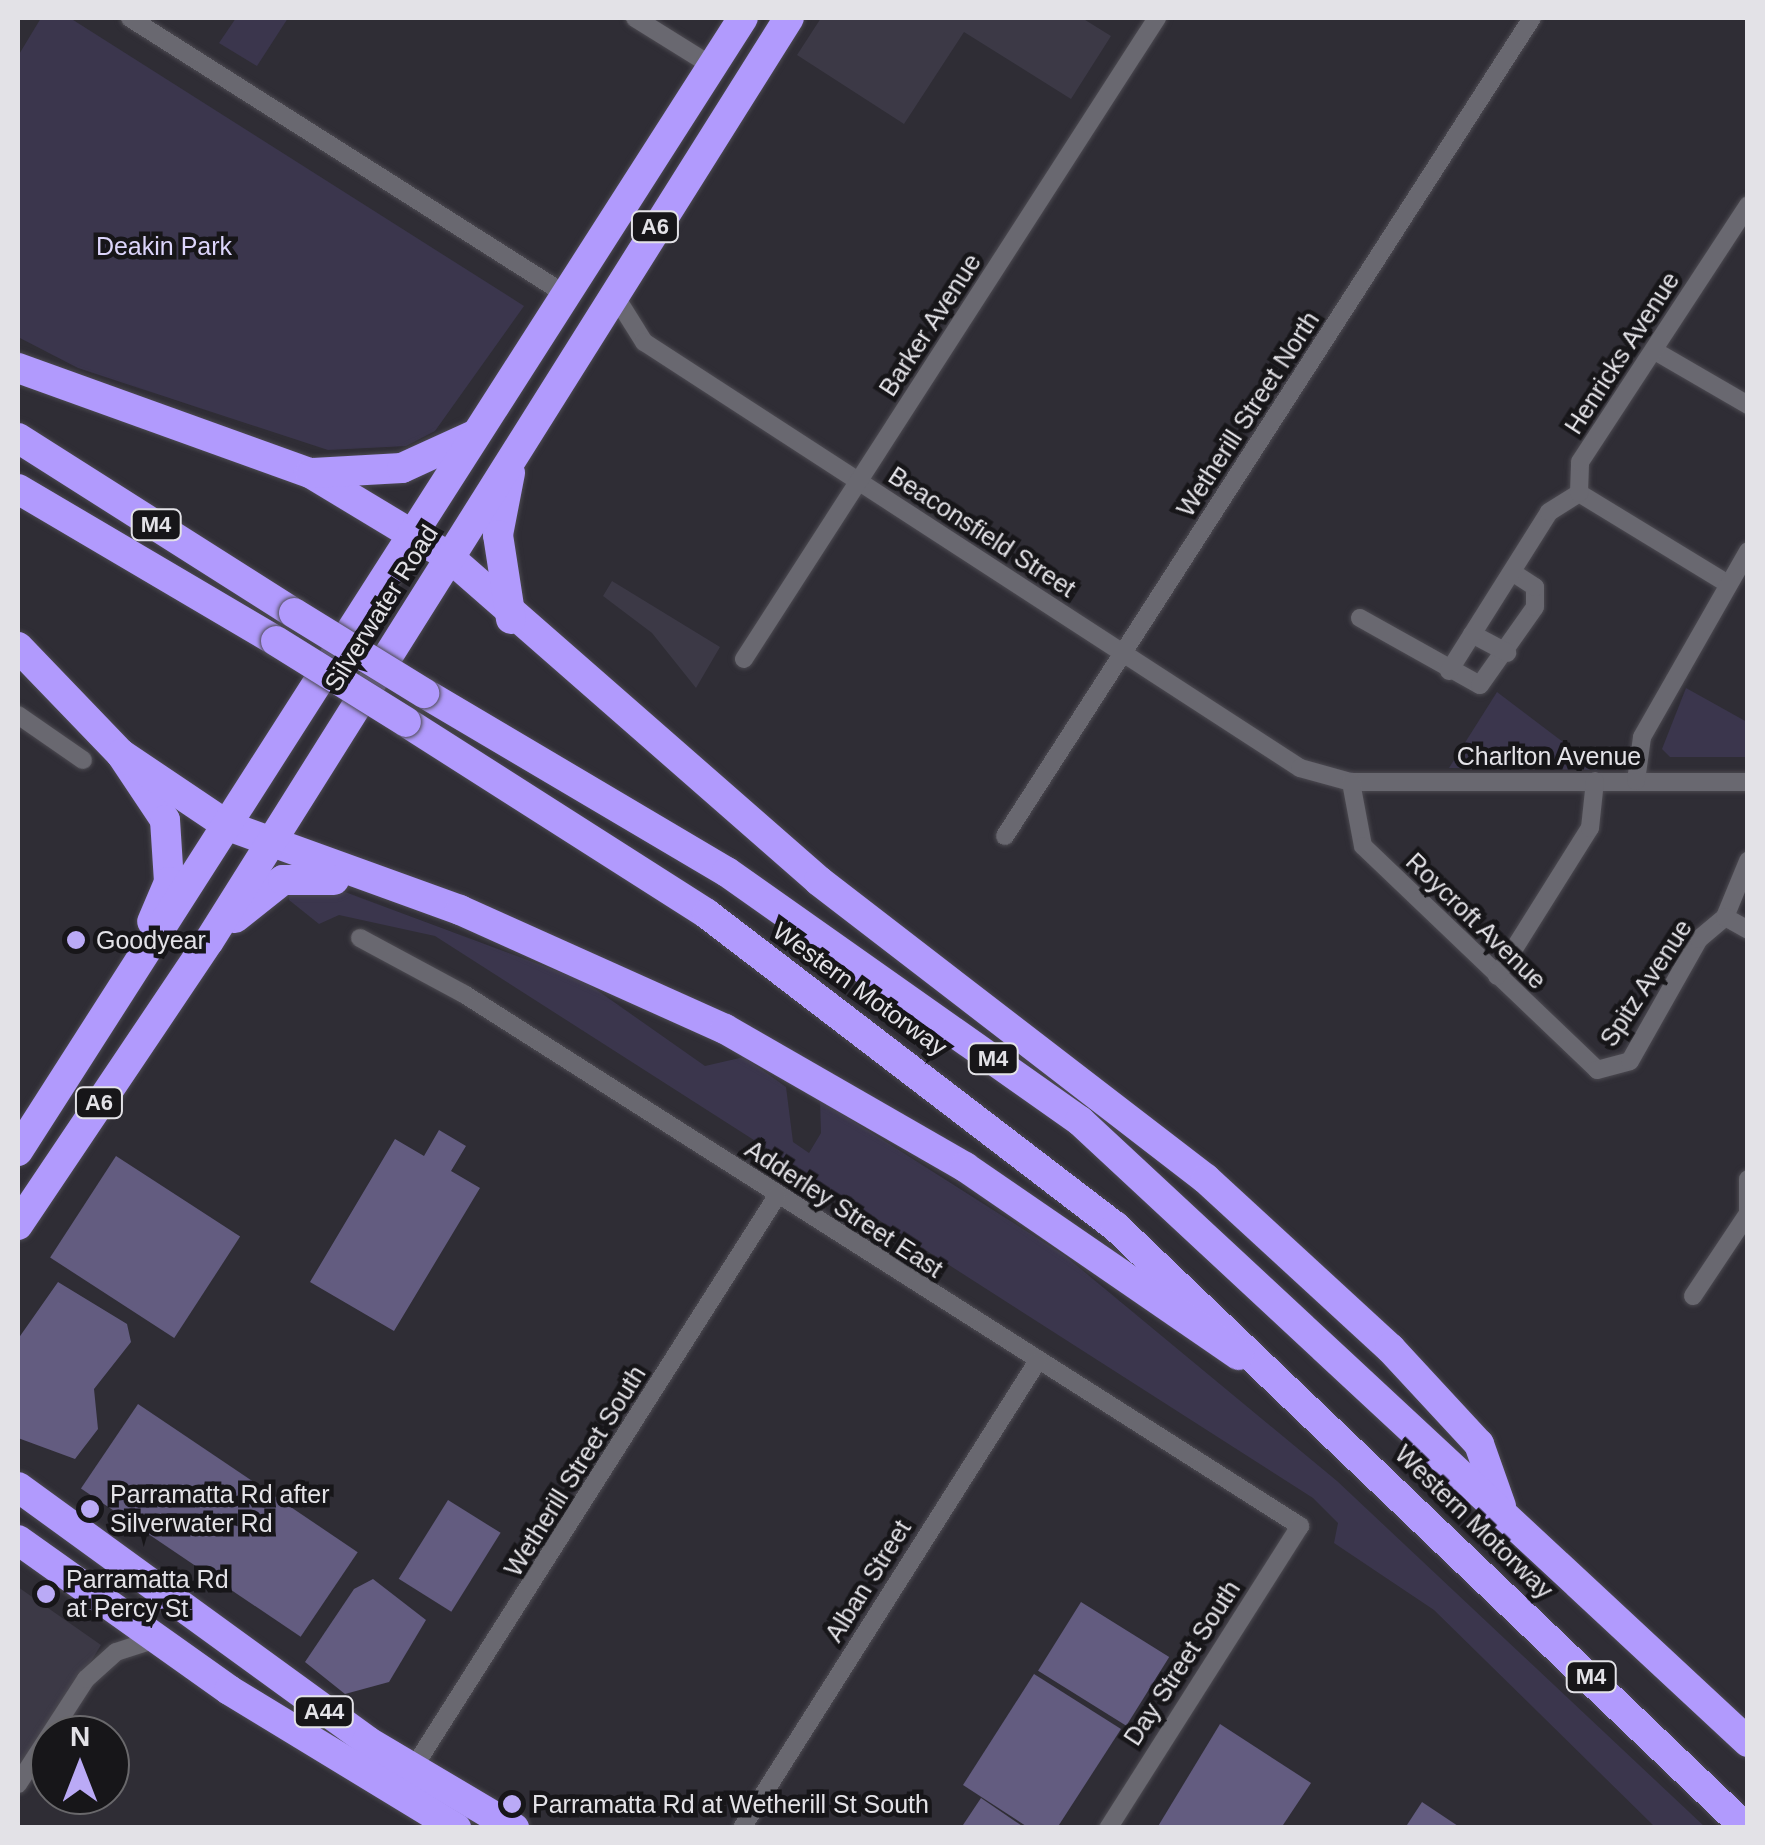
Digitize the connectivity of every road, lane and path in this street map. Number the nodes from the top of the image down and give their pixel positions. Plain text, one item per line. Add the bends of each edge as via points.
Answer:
1 (130, 18) edge
2 (635, 18) edge
3 (743, 18) edge
4 (789, 18) edge
5 (1157, 18) edge
6 (1532, 18) edge
7 (712, 66) junction
8 (1748, 205) edge
9 (614, 292) junction
10 (568, 296) junction
11 (1655, 351) junction
12 (18, 368) edge
13 (1748, 404) edge
14 (476, 435) junction
15 (522, 437) junction
16 (18, 438) edge
17 (310, 473) junction
18 (858, 483) junction
19 (18, 489) edge
20 (1579, 492) junction
21 (411, 532) junction
22 (1748, 551) edge
23 (449, 557) junction
24 (1512, 572) junction
25 (1728, 584) junction
26 (1360, 618) dead end
27 (511, 620) junction
28 (1472, 634) junction
29 (18, 647) edge
30 (1124, 653) junction
31 (1506, 654) junction
32 (744, 659) dead end
33 (1449, 670) junction
34 (18, 715) edge
35 (121, 754) junction
36 (82, 760) dead end
37 (1636, 780) junction
38 (1596, 781) junction
39 (1350, 782) junction
40 (1748, 782) edge
41 (228, 826) junction
42 (1005, 836) dead end
43 (268, 843) junction
44 (1748, 862) edge
45 (1725, 917) junction
46 (1748, 930) edge
47 (360, 938) dead end
48 (1497, 976) junction
49 (180, 980) junction
50 (630, 984) junction
51 (90, 1046) junction
52 (1606, 1072) joint
53 (18, 1151) edge
54 (1748, 1179) edge
55 (778, 1196) junction
56 (1747, 1215) edge
57 (18, 1225) edge
58 (1693, 1296) dead end
59 (1037, 1362) junction
60 (1274, 1372) junction
61 (18, 1487) edge
62 (1501, 1506) junction
63 (1300, 1526) joint
64 (18, 1540) edge
65 (154, 1640) junction
66 (1748, 1742) edge
67 (412, 1770) junction
68 (18, 1784) edge
69 (456, 1828) edge
70 (514, 1828) edge
71 (742, 1828) edge
72 (1108, 1828) edge
73 (1746, 1828) edge

1 - 10 street
2 - 7 street
3 - 7 highway, Silverwater Road / A6
4 - 9 highway, Silverwater Road / A6
5 - 18 street, Barker Avenue
6 - 30 street, Wetherill Street North
7 - 10 highway, Silverwater Road / A6
8 - 11 street, Henricks Avenue
9 - 15 highway, Silverwater Road / A6
9 - 18 street, Beaconsfield Street via 644,342
10 - 14 highway, Silverwater Road / A6
11 - 13 street
11 - 20 street, Henricks Avenue via 1580,462
12 - 17 highway
14 - 17 highway via 402,468
14 - 21 highway, Silverwater Road / A6
15 - 23 highway, Silverwater Road / A6
15 - 27 highway via 498,521
16 - 62 highway, Western Motorway / M4, bridge via 424,694 727,872 1080,1121
17 - 21 highway
18 - 30 street, Beaconsfield Street
18 - 32 street, Barker Avenue
19 - 60 highway, Western Motorway / M4, bridge via 276,641 707,914 970,1108
20 - 24 street via 1549,512
20 - 25 street
21 - 23 highway
21 - 41 highway, Silverwater Road / A6
22 - 25 street
23 - 27 highway
23 - 43 highway, Silverwater Road / A6
24 - 28 street
24 - 31 street via 1537,595
25 - 37 street via 1642,736
26 - 33 street
27 - 62 highway via 819,881 1206,1179 1390,1348 1479,1444
28 - 31 street
28 - 33 street
29 - 35 highway
30 - 39 street, Beaconsfield Street via 1300,768
30 - 42 street, Wetherill Street North
31 - 33 street via 1480,685
34 - 36 street
35 - 41 highway
35 - 51 highway via 165,820 171,860 156,915
37 - 38 street, Charlton Avenue
37 - 40 street, Charlton Avenue
38 - 39 street, Charlton Avenue
38 - 48 street via 1590,828
39 - 48 street, Roycroft Avenue via 1363,846
41 - 43 highway
41 - 51 highway, Silverwater Road / A6
43 - 49 highway, Silverwater Road / A6
43 - 50 highway
44 - 45 street, Spitz Avenue
45 - 46 street
45 - 52 street, Spitz Avenue via 1698,938 1630,1060
47 - 55 street, Adderley Street East via 464,994
48 - 52 street, Roycroft Avenue
49 - 50 highway via 264,892 318,876
49 - 57 highway, Silverwater Road / A6
50 - 60 highway via 873,1111 1190,1329
51 - 53 highway, Silverwater Road / A6
54 - 56 street
55 - 59 street, Adderley Street East
55 - 67 street, Wetherill Street South
56 - 58 street
59 - 63 street, Adderley Street East
59 - 71 street, Alban Street
60 - 73 highway, Western Motorway / M4
61 - 67 highway, A44
62 - 66 highway, Western Motorway / M4
63 - 72 street, Day Street South
64 - 65 highway, A44
65 - 68 street via 116,1652 86,1678
65 - 69 highway, A44
67 - 70 highway, A44

